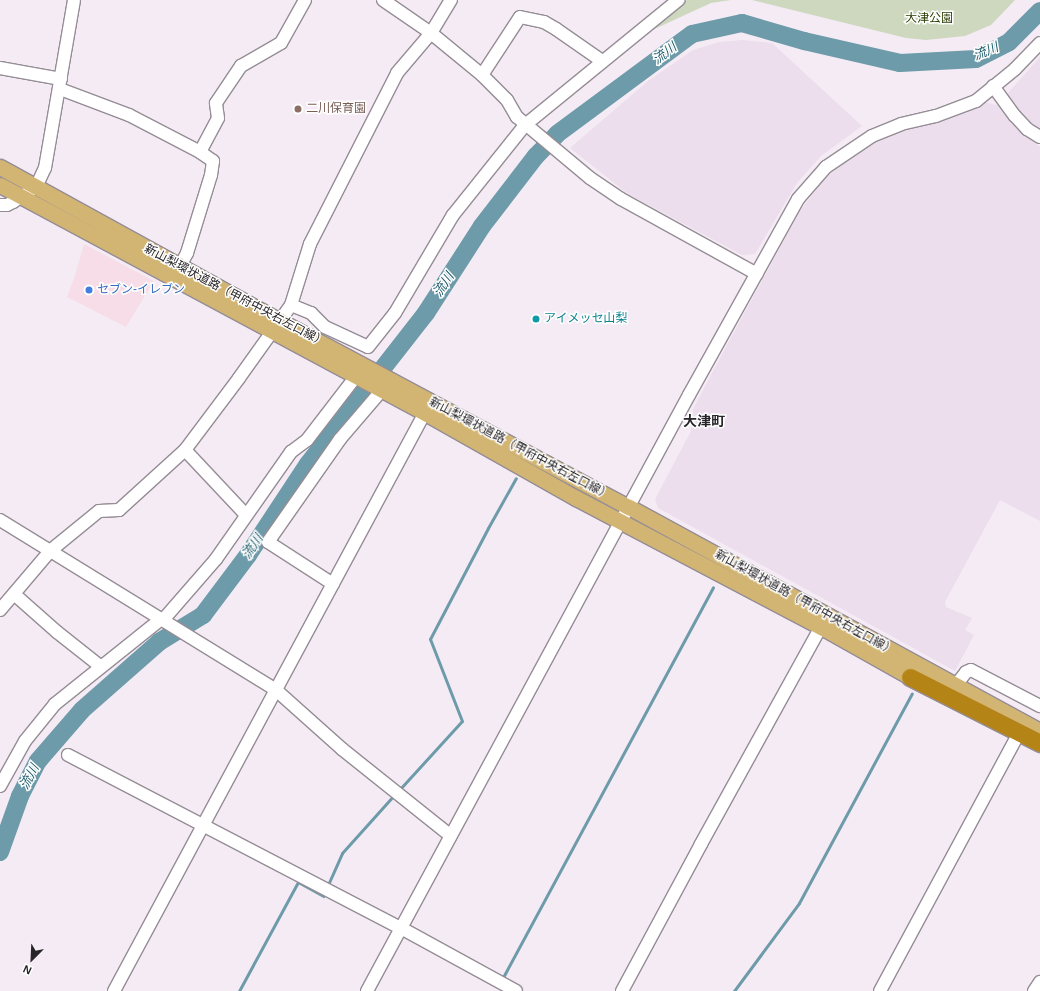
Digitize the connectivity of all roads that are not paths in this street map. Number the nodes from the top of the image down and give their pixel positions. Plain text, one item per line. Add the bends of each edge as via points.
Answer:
1 (74, 0) edge
2 (305, 0) edge
3 (383, 0) edge
4 (450, 0) edge
5 (678, 0) edge
6 (431, 33) junction
7 (1040, 43) edge
8 (602, 62) junction
9 (0, 68) edge
10 (482, 75) junction
11 (60, 84) junction
12 (993, 86) junction
13 (521, 120) junction
14 (1040, 137) edge
15 (200, 152) junction
16 (0, 167) edge
17 (0, 185) edge
18 (36, 187) junction
19 (22, 197) junction
20 (0, 205) edge
21 (180, 266) junction
22 (757, 274) junction
23 (291, 305) junction
24 (277, 326) junction
25 (363, 373) junction
26 (382, 385) junction
27 (428, 407) junction
28 (185, 450) junction
29 (629, 507) junction
30 (246, 515) junction
31 (0, 520) edge
32 (621, 521) junction
33 (50, 551) junction
34 (333, 584) junction
35 (14, 594) junction
36 (0, 610) edge
37 (162, 620) junction
38 (821, 627) junction
39 (100, 666) junction
40 (910, 677) junction
41 (956, 685) junction
42 (276, 690) junction
43 (1040, 706) edge
44 (1040, 730) edge
45 (1017, 737) junction
46 (1040, 743) edge
47 (1040, 750) edge
48 (68, 754) dead end
49 (0, 786) edge
50 (203, 826) junction
51 (451, 836) junction
52 (401, 928) junction
53 (1040, 982) edge
54 (114, 991) edge
55 (367, 991) edge
56 (516, 991) edge
57 (622, 991) edge
58 (880, 991) edge
59 (1034, 991) edge

1 - 11 street
2 - 15 street via 281,43 241,66 216,103 218,118
3 - 6 street
4 - 6 street
5 - 8 street
6 - 10 street
6 - 23 street via 397,73 310,244
7 - 12 street via 1015,69
8 - 10 street via 544,22 520,17
8 - 13 street
9 - 11 street
10 - 13 street via 507,100
11 - 15 street via 129,115
11 - 18 street via 45,168
12 - 14 street via 1015,116
12 - 22 street via 976,101 958,109 901,124 872,136 826,166 798,199
13 - 22 street via 590,178 621,199
13 - 23 street via 453,215 395,313 368,347 325,327 310,313
15 - 21 street via 213,161 211,175 187,253
16 - 18 main road, 新山梨環状道路（甲府中央右左口線）
17 - 19 main road, 新山梨環状道路（甲府中央右左口線）
18 - 19 street
18 - 21 main road, 新山梨環状道路（甲府中央右左口線）
19 - 20 street via 7,205
19 - 24 main road, 新山梨環状道路（甲府中央右左口線）
21 - 24 main road, 新山梨環状道路（甲府中央右左口線）
22 - 29 street via 688,395
23 - 24 street
24 - 25 main road, 新山梨環状道路（甲府中央右左口線）
24 - 28 street
25 - 26 main road, 新山梨環状道路（甲府中央右左口線）
25 - 30 street via 307,440 291,452
26 - 27 main road, 新山梨環状道路（甲府中央右左口線）
26 - 34 street via 340,439 268,542
27 - 29 main road, 新山梨環状道路（甲府中央右左口線）
27 - 32 main road, 新山梨環状道路（甲府中央右左口線）
27 - 34 street
28 - 30 street
28 - 33 street via 119,510 99,512
29 - 32 street
29 - 41 main road, 新山梨環状道路（甲府中央右左口線）
30 - 37 street via 216,559
31 - 33 street
32 - 38 main road, 新山梨環状道路（甲府中央右左口線）
32 - 51 street
33 - 35 street
33 - 37 street
34 - 42 street
35 - 36 street
35 - 39 street
37 - 39 street
37 - 42 street
38 - 40 main road, 新山梨環状道路（甲府中央右左口線）
38 - 57 street
39 - 49 street via 70,690 40,721 18,751
40 - 45 main road, 新山梨環状道路（甲府中央右左口線）
40 - 46 highway
41 - 43 street via 966,672 971,670
41 - 44 main road, 新山梨環状道路（甲府中央右左口線）
42 - 50 street
42 - 51 street via 342,749
45 - 47 main road, 新山梨環状道路（甲府中央右左口線）
45 - 58 street
48 - 50 street
50 - 52 street
50 - 54 street
51 - 52 street
52 - 55 street
52 - 56 street
53 - 59 street

